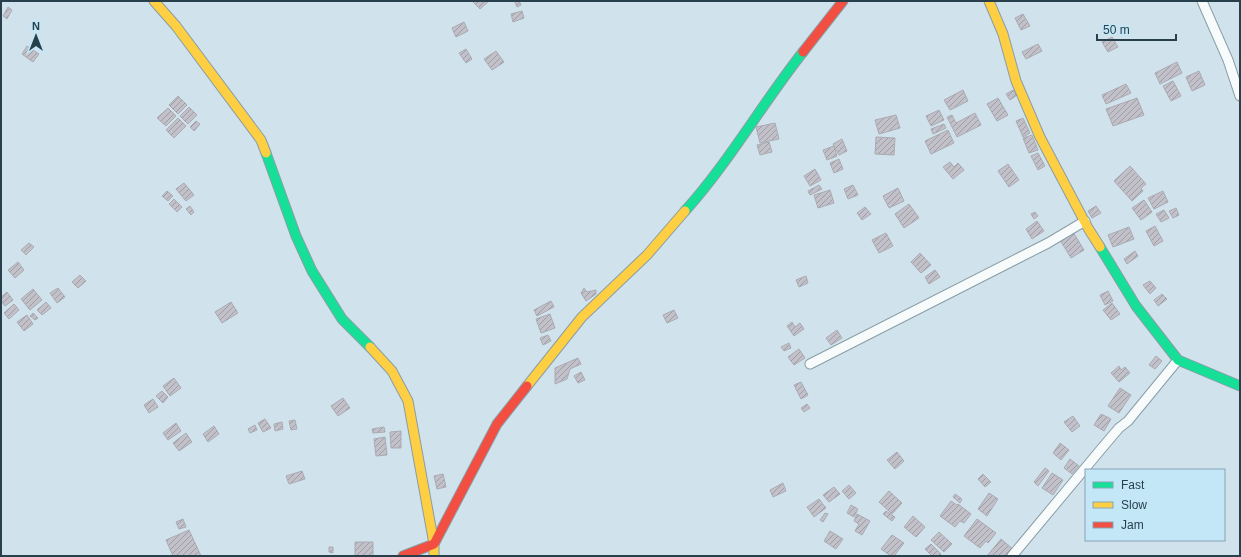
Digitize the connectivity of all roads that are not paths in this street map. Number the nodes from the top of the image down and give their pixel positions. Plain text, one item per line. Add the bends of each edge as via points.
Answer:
1 (154, 1) edge
2 (843, 1) edge
3 (989, 1) edge
4 (1202, 1) edge
5 (1240, 96) edge
6 (1084, 221) junction
7 (1178, 360) junction
8 (810, 364) dead end
9 (1240, 386) edge
10 (434, 544) junction
11 (403, 556) edge
12 (434, 556) edge
13 (1012, 556) edge

1 - 10 street via 176,26 260,140 312,271 342,319 392,371 408,400
2 - 10 street via 784,76 704,190 647,255 582,317 497,424
3 - 6 street via 1016,81 1040,137
4 - 5 street via 1228,60
6 - 7 street via 1136,306
6 - 8 street via 1048,243
7 - 9 street
7 - 13 street
10 - 11 street
10 - 12 street

